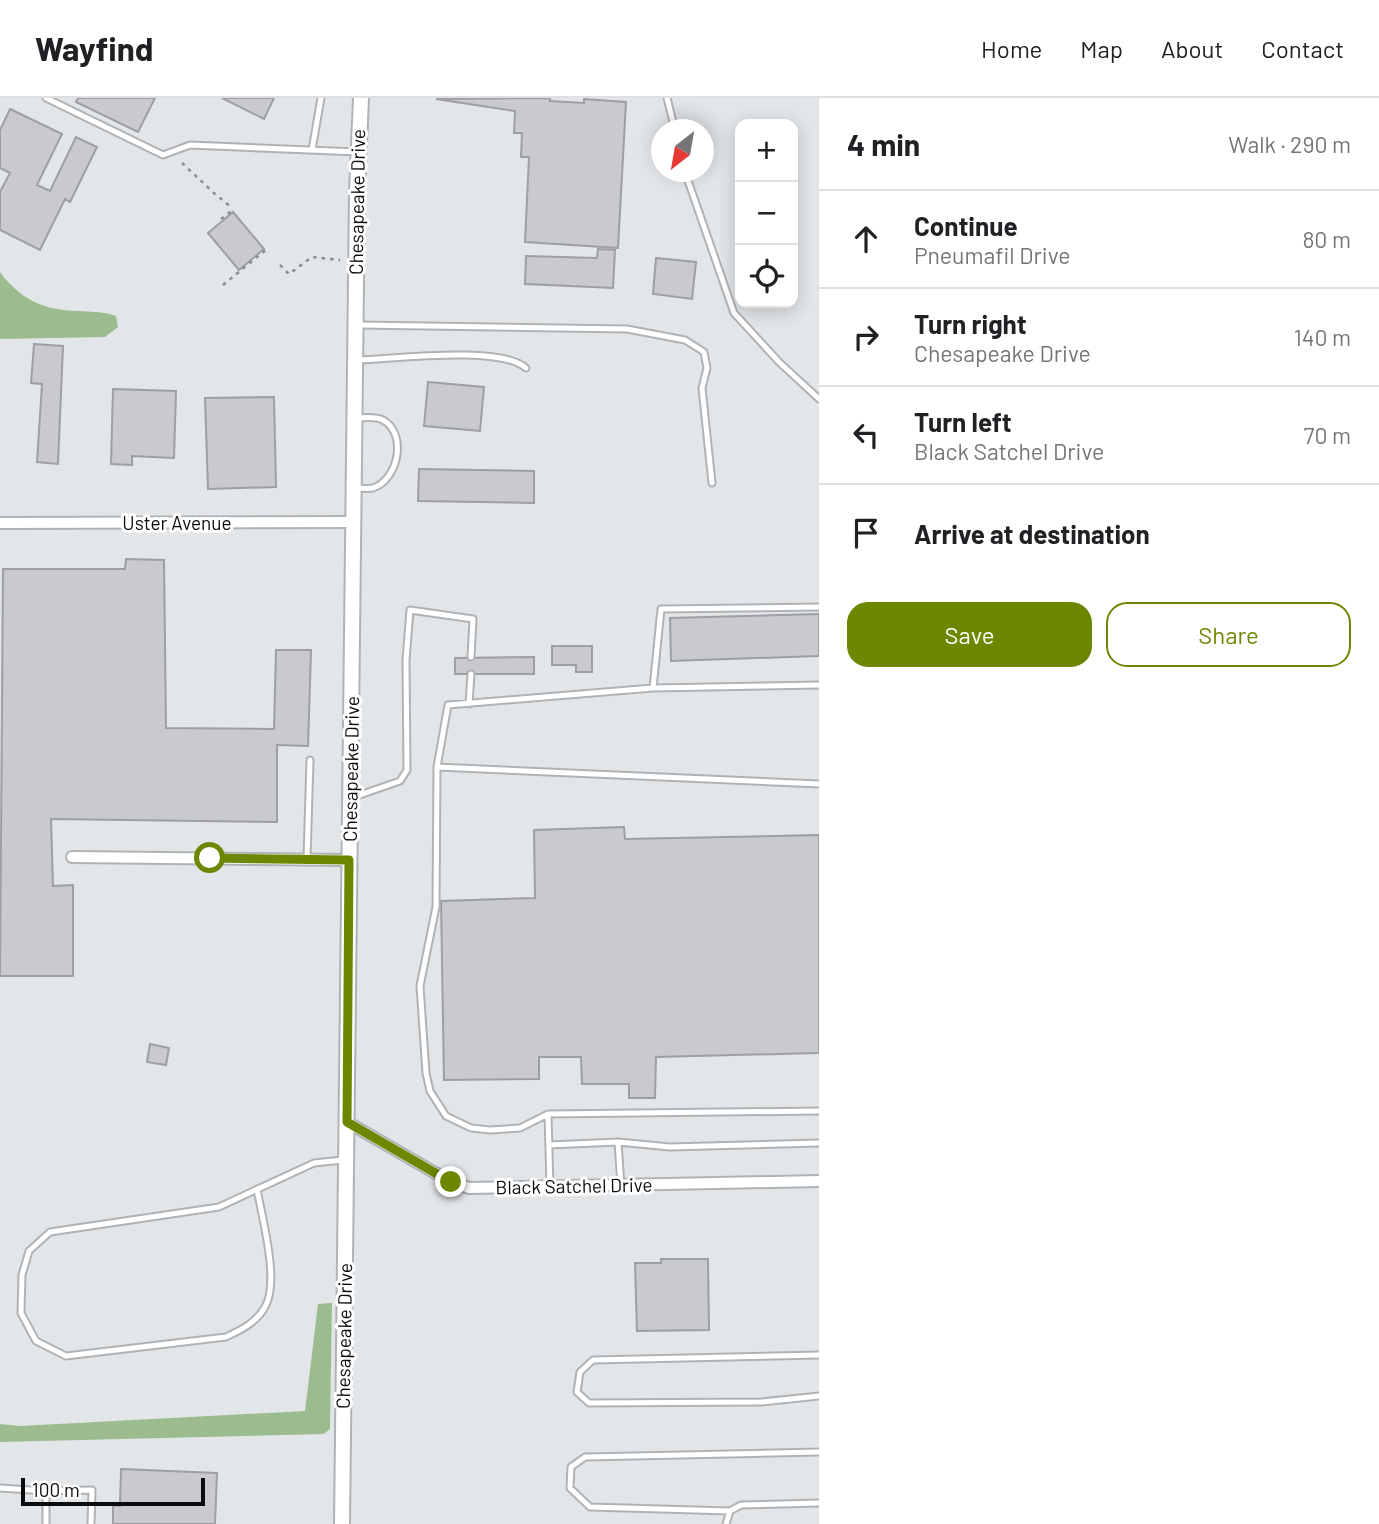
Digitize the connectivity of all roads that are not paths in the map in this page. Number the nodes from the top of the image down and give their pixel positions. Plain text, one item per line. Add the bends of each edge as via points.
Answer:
1 (46, 98) edge
2 (321, 98) edge
3 (361, 98) edge
4 (667, 98) edge
5 (672, 119) edge
6 (312, 150) junction
7 (358, 152) junction
8 (688, 182) edge
9 (355, 325) junction
10 (355, 360) junction
11 (526, 368) dead end
12 (819, 399) edge
13 (354, 418) junction
14 (712, 483) dead end
15 (354, 488) junction
16 (353, 522) junction
17 (0, 523) edge
18 (819, 607) edge
19 (471, 657) dead end
20 (471, 674) dead end
21 (819, 685) edge
22 (653, 688) junction
23 (469, 704) junction
24 (310, 760) dead end
25 (437, 767) junction
26 (819, 784) edge
27 (350, 798) junction
28 (72, 857) dead end
29 (307, 859) junction
30 (349, 860) junction
31 (819, 1111) edge
32 (548, 1114) junction
33 (347, 1122) junction
34 (618, 1142) junction
35 (819, 1143) edge
36 (548, 1145) junction
37 (346, 1160) junction
38 (819, 1181) edge
39 (621, 1186) junction
40 (550, 1187) junction
41 (257, 1189) junction
42 (819, 1355) edge
43 (819, 1396) edge
44 (819, 1452) edge
45 (0, 1488) edge
46 (46, 1491) junction
47 (819, 1503) edge
48 (730, 1511) junction
49 (46, 1524) edge
50 (90, 1524) edge
51 (342, 1524) edge
52 (726, 1524) edge

1 - 6 lane via 163,155 190,145
2 - 6 lane
3 - 7 street, Chesapeake Drive
4 - 5 lane
6 - 7 lane
7 - 9 street, Chesapeake Drive
8 - 12 lane via 734,313
9 - 10 street, Chesapeake Drive
9 - 14 lane via 627,330 685,340 704,352 707,368 702,388
10 - 11 lane via 418,355 482,357 510,360
10 - 13 street, Chesapeake Drive
13 - 15 street, Chesapeake Drive
13 - 15 lane via 386,422 395,433 397,456 390,476 382,483
15 - 16 street, Chesapeake Drive
16 - 17 street, Uster Avenue
16 - 27 street, Chesapeake Drive
18 - 22 lane via 661,609
19 - 27 lane via 473,619 411,610 406,660 407,770 400,781
20 - 23 lane
21 - 22 lane
22 - 23 lane
23 - 25 lane via 448,705
24 - 29 lane
25 - 26 lane
25 - 32 lane via 436,907 420,986 430,1091 446,1116 471,1128 520,1128
27 - 30 street, Chesapeake Drive
28 - 29 street
29 - 30 street
30 - 33 street, Chesapeake Drive
31 - 32 lane
32 - 36 lane
33 - 37 street, Chesapeake Drive
33 - 40 street, Black Satchel Drive via 463,1187
34 - 35 lane via 670,1147
34 - 36 lane
34 - 39 lane
36 - 40 lane
37 - 41 lane via 314,1163
37 - 51 street, Chesapeake Drive
38 - 39 street, Black Satchel Drive
39 - 40 street, Black Satchel Drive
41 - 41 lane via 219,1207 50,1232 29,1251 22,1275 21,1314 36,1341 65,1356 226,1337 245,1328 266,1307 272,1274
42 - 43 lane via 593,1360 580,1372 578,1392 589,1403 761,1402
44 - 48 lane via 585,1457 572,1467 570,1488 590,1507
45 - 46 lane
46 - 49 lane
46 - 50 lane via 92,1490
47 - 48 lane via 741,1505
48 - 52 lane

